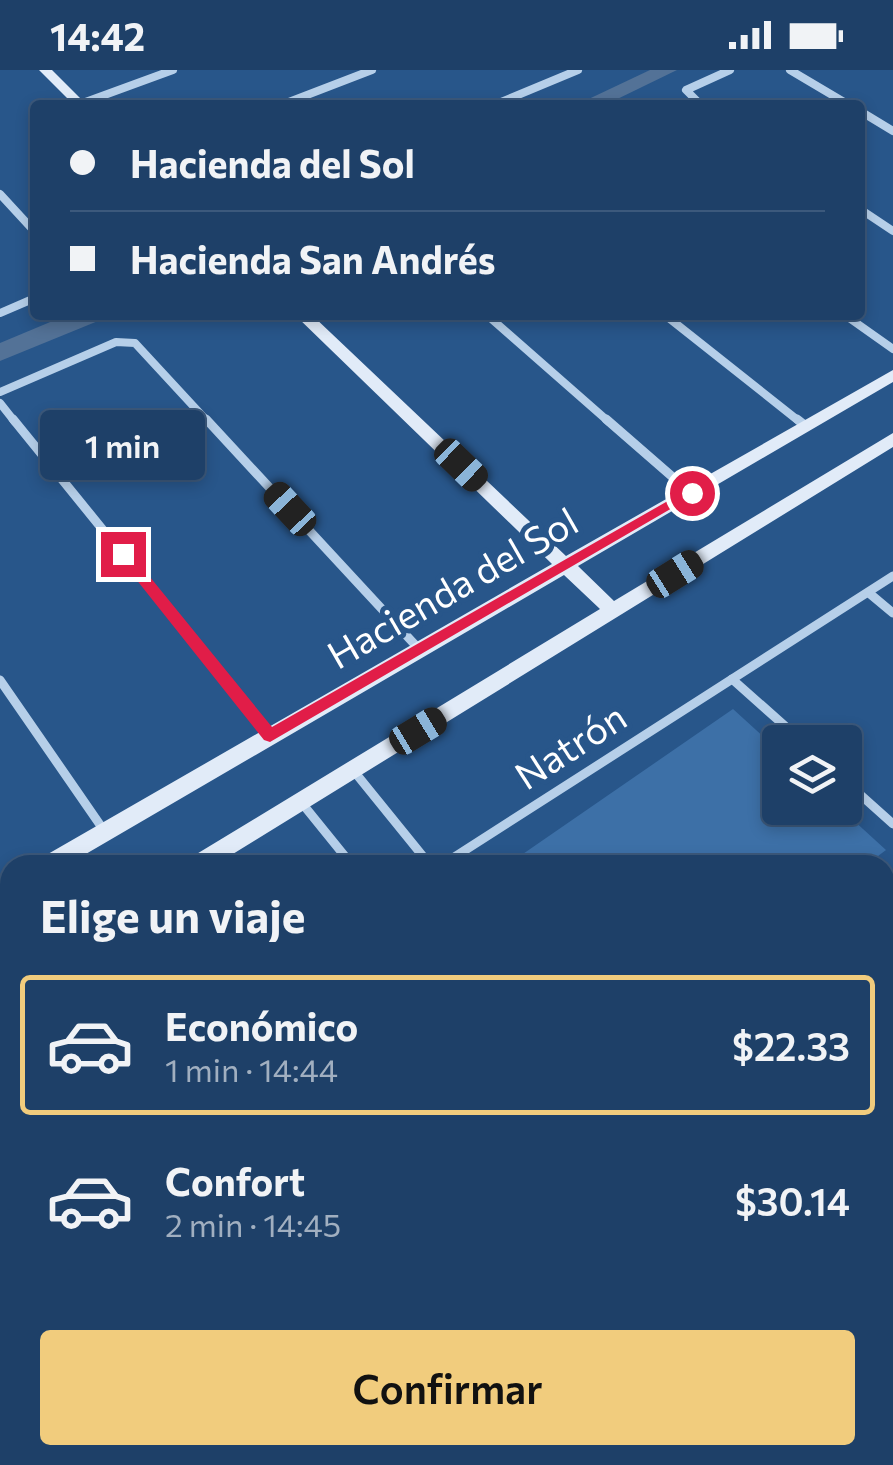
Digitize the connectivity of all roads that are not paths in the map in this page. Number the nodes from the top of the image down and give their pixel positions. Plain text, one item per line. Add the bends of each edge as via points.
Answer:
1 (46, 70) edge
2 (173, 70) edge
3 (372, 70) edge
4 (578, 70) edge
5 (730, 70) edge
6 (790, 70) edge
7 (77, 100) edge
8 (92, 100) edge
9 (294, 100) edge
10 (506, 100) edge
11 (695, 100) edge
12 (841, 100) edge
13 (865, 114) edge
14 (893, 131) edge
15 (0, 194) edge
16 (865, 212) edge
17 (30, 227) edge
18 (893, 231) edge
19 (30, 300) edge
20 (0, 313) edge
21 (308, 320) edge
22 (493, 320) edge
23 (671, 320) edge
24 (852, 320) edge
25 (893, 349) edge
26 (893, 375) edge
27 (0, 392) edge
28 (0, 402) edge
29 (806, 426) junction
30 (893, 438) edge
31 (692, 493) junction
32 (566, 565) junction
33 (893, 576) edge
34 (868, 593) junction
35 (614, 612) junction
36 (893, 613) edge
37 (418, 648) junction
38 (732, 679) junction
39 (0, 680) edge
40 (784, 725) edge
41 (270, 736) junction
42 (353, 770) junction
43 (862, 796) edge
44 (301, 802) junction
45 (893, 824) edge
46 (105, 832) junction
47 (65, 855) edge
48 (214, 855) edge
49 (344, 855) edge
50 (422, 855) edge
51 (458, 855) edge

1 - 7 street
2 - 8 street
3 - 9 street
4 - 10 street
5 - 11 street via 690,87 686,93
6 - 12 street
13 - 14 street
15 - 17 street
16 - 18 street
19 - 20 street
21 - 32 street
22 - 31 street
23 - 29 street
24 - 25 street
26 - 29 street, Hacienda del Sol
27 - 37 street via 124,340 136,343
28 - 41 street
29 - 31 street, Hacienda del Sol
30 - 35 street
31 - 32 street, Hacienda del Sol
32 - 35 street
32 - 37 street, Hacienda del Sol
33 - 34 street, Natrón
34 - 36 street
34 - 38 street, Natrón
35 - 42 street
37 - 41 street, Hacienda del Sol
38 - 40 street
38 - 51 street, Natrón
39 - 46 street
41 - 46 street, Hacienda del Sol
42 - 44 street
42 - 50 street
43 - 45 street
44 - 48 street
44 - 49 street
46 - 47 street, Hacienda del Sol

